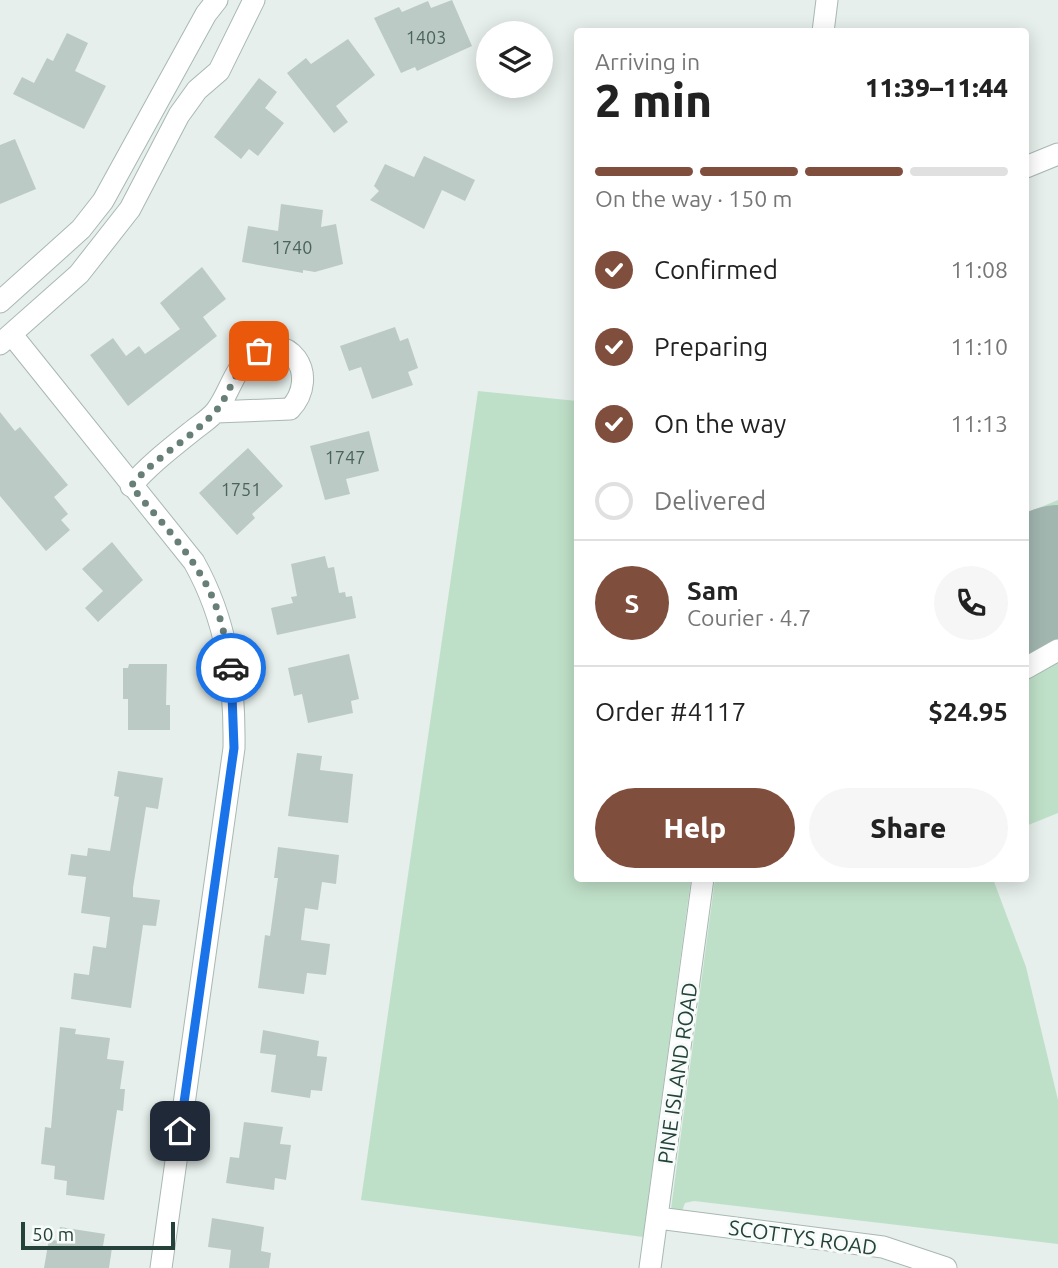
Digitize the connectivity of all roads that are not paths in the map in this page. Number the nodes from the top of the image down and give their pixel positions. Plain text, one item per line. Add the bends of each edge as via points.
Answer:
1 (217, 0) edge
2 (254, 0) edge
3 (827, 0) edge
4 (824, 28) edge
5 (1058, 154) edge
6 (1029, 166) edge
7 (0, 302) edge
8 (6, 340) edge
9 (216, 412) dead end
10 (131, 486) junction
11 (1058, 650) edge
12 (1029, 666) edge
13 (702, 882) edge
14 (658, 1218) junction
15 (161, 1268) edge
16 (650, 1268) edge
17 (946, 1268) edge

1 - 7 street via 103,201 81,229
2 - 8 street via 219,71 179,115 130,209 79,274
3 - 4 street
5 - 6 street
8 - 10 street
9 - 10 street via 147,467
10 - 15 street via 194,562 210,592 232,672 234,709 232,762
11 - 12 street
13 - 14 street, PINE ISLAND ROAD
14 - 16 street, PINE ISLAND ROAD
14 - 17 street, SCOTTYS ROAD via 883,1247

